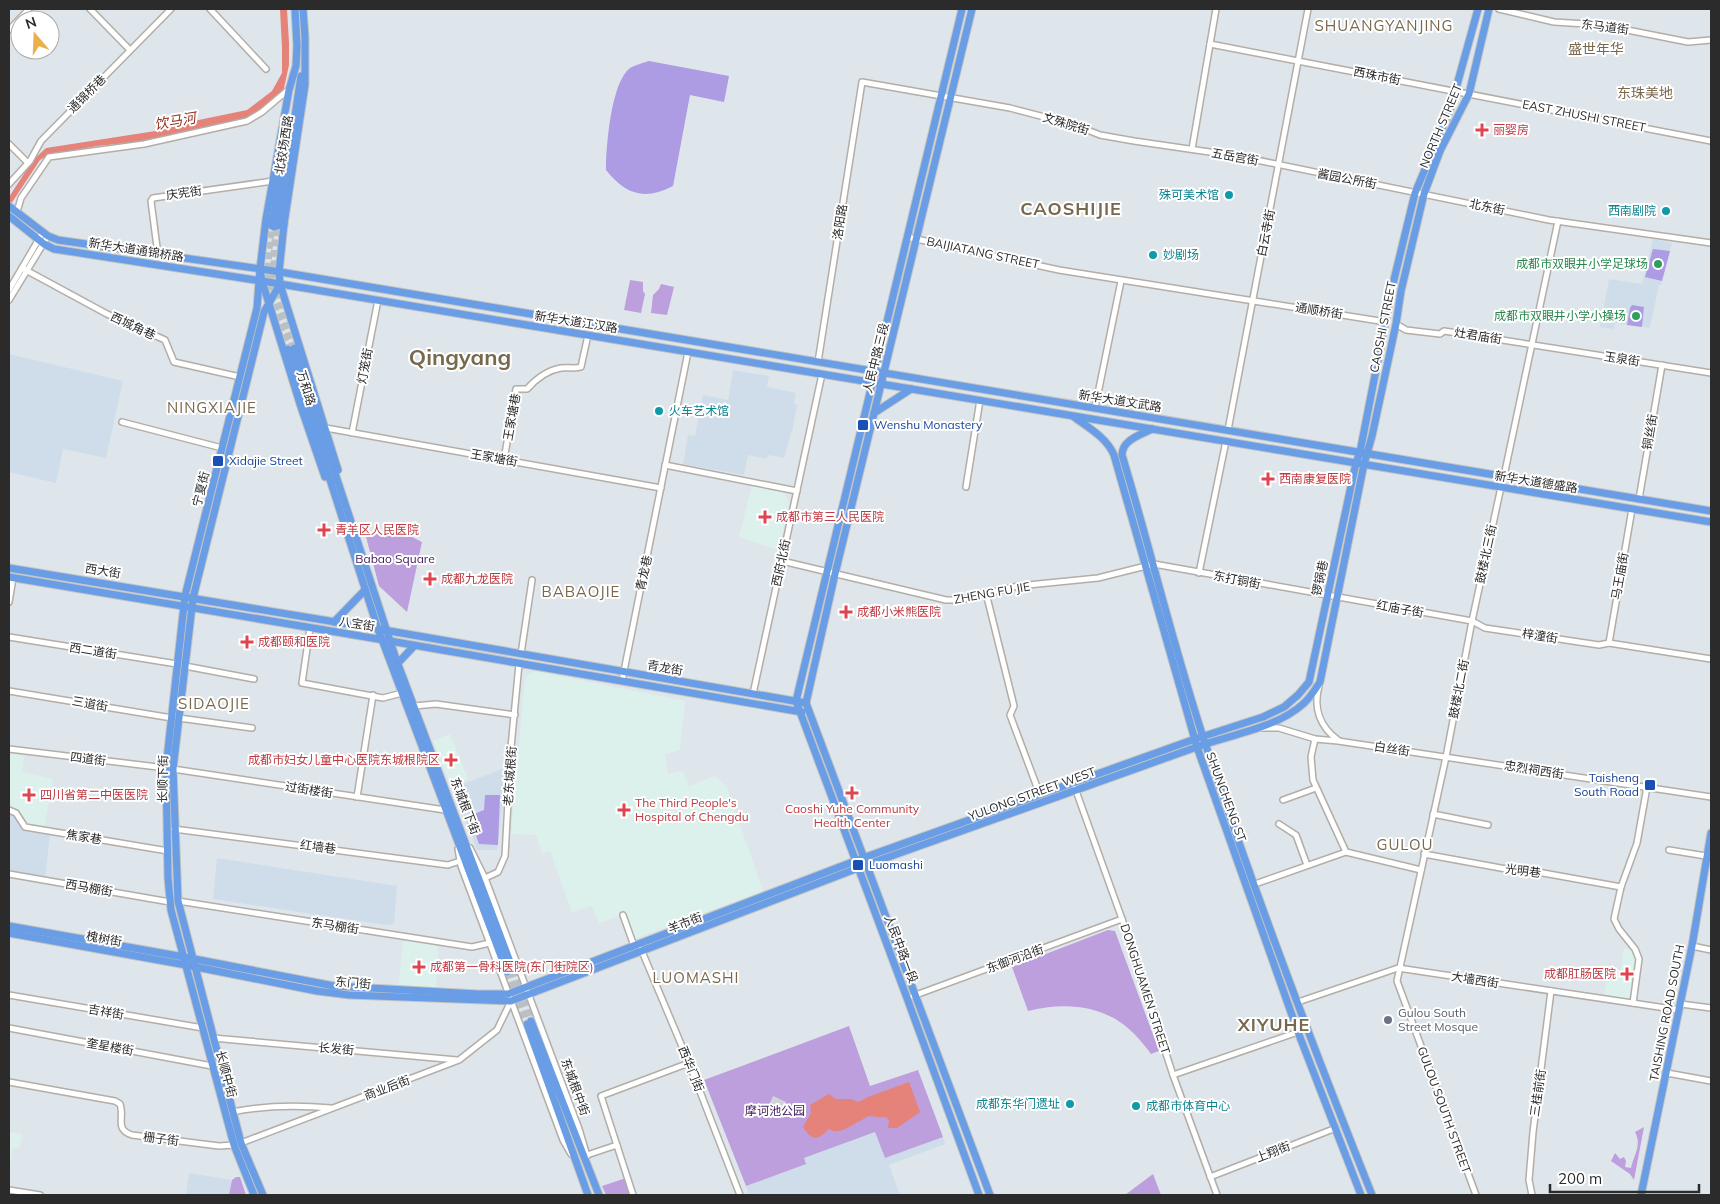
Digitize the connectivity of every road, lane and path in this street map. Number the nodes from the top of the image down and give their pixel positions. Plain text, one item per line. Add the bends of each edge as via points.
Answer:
1 (29, 9) edge
2 (90, 9) edge
3 (171, 9) edge
4 (210, 9) edge
5 (295, 9) edge
6 (303, 9) edge
7 (962, 9) edge
8 (972, 9) edge
9 (1216, 9) edge
10 (1308, 9) edge
11 (1478, 9) edge
12 (1489, 9) edge
13 (1499, 9) edge
14 (9, 30) edge
15 (1711, 40) edge
16 (1210, 44) junction
17 (130, 50) junction
18 (1298, 61) junction
19 (296, 66) junction
20 (266, 69) dead end
21 (862, 82) joint
22 (289, 90) junction
23 (1456, 92) junction
24 (1469, 94) junction
25 (941, 95) junction
26 (950, 97) junction
27 (1711, 141) edge
28 (9, 144) edge
29 (1192, 149) junction
30 (28, 163) junction
31 (1278, 165) junction
32 (273, 181) junction
33 (9, 184) edge
34 (1415, 192) junction
35 (1424, 194) junction
36 (12, 212) edge
37 (276, 221) junction
38 (1558, 221) junction
39 (46, 234) junction
40 (907, 237) junction
41 (916, 239) junction
42 (41, 242) junction
43 (1711, 243) edge
44 (158, 255) junction
45 (24, 269) junction
46 (264, 270) junction
47 (279, 272) junction
48 (263, 281) junction
49 (1121, 281) junction
50 (280, 284) junction
51 (9, 290) edge
52 (9, 300) edge
53 (378, 300) junction
54 (1253, 300) junction
55 (268, 303) junction
56 (1386, 322) junction
57 (1396, 324) junction
58 (588, 335) junction
59 (1532, 345) junction
60 (291, 349) tunnel mouth
61 (688, 352) junction
62 (818, 362) junction
63 (1662, 365) junction
64 (876, 372) junction
65 (884, 373) junction
66 (1711, 373) edge
67 (822, 374) junction
68 (240, 377) junction
69 (873, 382) junction
70 (881, 384) junction
71 (911, 389) junction
72 (980, 400) junction
73 (1095, 408) junction
74 (874, 412) junction
75 (1071, 416) junction
76 (122, 422) dead end
77 (326, 428) junction
78 (1153, 429) junction
79 (1228, 430) junction
80 (352, 433) junction
81 (1226, 441) junction
82 (222, 448) junction
83 (1364, 453) junction
84 (504, 460) junction
85 (1360, 464) junction
86 (666, 465) junction
87 (1504, 476) junction
88 (966, 487) dead end
89 (1501, 487) junction
90 (661, 488) junction
91 (797, 490) junction
92 (339, 498) junction
93 (1639, 499) junction
94 (1632, 509) junction
95 (1711, 511) edge
96 (1711, 522) edge
97 (782, 561) junction
98 (1154, 564) junction
99 (1146, 567) junction
100 (9, 568) edge
101 (827, 572) junction
102 (1199, 573) junction
103 (835, 574) junction
104 (11, 578) edge
105 (532, 580) dead end
106 (365, 590) junction
107 (986, 593) junction
108 (1328, 596) junction
109 (189, 597) junction
110 (1337, 598) junction
111 (9, 602) edge
112 (187, 607) junction
113 (1472, 621) junction
114 (334, 622) junction
115 (310, 628) junction
116 (378, 629) junction
117 (387, 630) junction
118 (9, 637) edge
119 (386, 640) junction
120 (1608, 643) junction
121 (414, 646) junction
122 (521, 654) junction
123 (1711, 659) edge
124 (398, 663) junction
125 (520, 664) junction
126 (181, 665) junction
127 (624, 672) junction
128 (254, 679) dead end
129 (622, 681) junction
130 (1320, 682) junction
131 (9, 690) edge
132 (402, 693) junction
133 (753, 694) junction
134 (373, 695) junction
135 (1298, 695) joint
136 (796, 702) junction
137 (806, 703) junction
138 (414, 706) junction
139 (800, 712) junction
140 (810, 713) junction
141 (515, 715) junction
142 (175, 718) junction
143 (252, 728) dead end
144 (1257, 728) junction
145 (1203, 736) junction
146 (1195, 739) junction
147 (1315, 739) junction
148 (1338, 741) junction
149 (1205, 744) junction
150 (1196, 747) junction
151 (9, 749) edge
152 (1446, 757) junction
153 (170, 768) junction
154 (1074, 787) junction
155 (1647, 787) junction
156 (1316, 788) junction
157 (1040, 795) junction
158 (357, 797) junction
159 (1711, 797) edge
160 (1283, 800) dead end
161 (9, 810) edge
162 (446, 810) junction
163 (1433, 814) junction
164 (1279, 824) dead end
165 (1488, 826) dead end
166 (174, 828) junction
167 (1711, 834) edge
168 (460, 839) junction
169 (168, 850) junction
170 (1669, 850) dead end
171 (1346, 852) junction
172 (1424, 854) junction
173 (1706, 856) junction
174 (460, 861) junction
175 (865, 862) junction
176 (856, 865) junction
177 (1307, 866) junction
178 (1421, 870) junction
179 (9, 874) edge
180 (485, 878) junction
181 (1254, 884) junction
182 (1622, 887) junction
183 (178, 901) junction
184 (170, 902) junction
185 (623, 915) dead end
186 (1122, 919) junction
187 (9, 926) edge
188 (9, 933) edge
189 (490, 943) junction
190 (1692, 946) junction
191 (638, 947) junction
192 (1711, 950) edge
193 (184, 957) junction
194 (193, 959) junction
195 (186, 965) junction
196 (195, 967) junction
197 (1398, 968) junction
198 (510, 971) tunnel mouth
199 (527, 991) junction
200 (1551, 991) junction
201 (9, 995) edge
202 (915, 996) junction
203 (510, 998) junction
204 (908, 998) junction
205 (1298, 1002) junction
206 (1633, 1003) junction
207 (1680, 1007) junction
208 (1711, 1008) edge
209 (9, 1028) edge
210 (203, 1028) junction
211 (1298, 1032) junction
212 (213, 1038) junction
213 (459, 1060) junction
214 (689, 1063) junction
215 (212, 1066) junction
216 (1667, 1074) junction
217 (1173, 1075) junction
218 (9, 1082) edge
219 (1711, 1082) edge
220 (334, 1108) junction
221 (232, 1112) junction
222 (1336, 1128) junction
223 (237, 1144) junction
224 (618, 1145) junction
225 (587, 1155) junction
226 (587, 1164) junction
227 (578, 1168) junction
228 (1210, 1177) junction
229 (9, 1190) edge
230 (40, 1195) edge
231 (254, 1195) edge
232 (263, 1195) edge
233 (588, 1195) edge
234 (599, 1195) edge
235 (633, 1195) edge
236 (740, 1195) edge
237 (979, 1195) edge
238 (990, 1195) edge
239 (1217, 1195) edge
240 (1361, 1195) edge
241 (1372, 1195) edge
242 (1476, 1195) edge
243 (1532, 1195) edge
244 (1641, 1195) edge

1 - 14 street
2 - 17 street
3 - 17 street, 通锦桥巷
4 - 20 street
5 - 19 main road, 北较场西路
6 - 37 main road, 北较场西路 via 305,85
7 - 25 main road, 人民中路三段
8 - 26 main road, 人民中路三段
9 - 16 street
10 - 18 street, 白云寺街
11 - 23 main road, NORTH STREET
12 - 24 main road, NORTH STREET
13 - 15 street, 东马道街 via 1554,22 1602,25 1688,42
16 - 18 street, 西珠市街
16 - 29 street
17 - 30 street, 通锦桥巷 via 41,140
18 - 23 street, 西珠市街
18 - 31 street, 白云寺街
19 - 22 main road, 北较场西路
19 - 37 main road
21 - 25 street, 文殊院街
21 - 62 street, 洛阳路
22 - 32 main road, 北较场西路
22 - 36 street via 247,122 144,144 48,158
23 - 24 street, EAST ZHUSHI STREET
23 - 34 main road, NORTH STREET
24 - 27 street, EAST ZHUSHI STREET
24 - 35 main road, NORTH STREET via 1440,151
25 - 26 street, 文殊院街
25 - 40 main road, 人民中路三段
26 - 29 street, 文殊院街 via 1010,108 1100,134
26 - 41 main road, 人民中路三段
28 - 30 street
29 - 31 street, 五岳宫街
30 - 33 street, 通锦桥巷
31 - 34 street, 酱园公所街
31 - 54 street, 白云寺街
32 - 37 main road, 北较场西路
32 - 44 street, 庆宪街 via 153,198
34 - 35 street, 北东街
34 - 56 main road, CAOSHI STREET
35 - 38 street, 北东街
35 - 57 main road, CAOSHI STREET
36 - 39 main road, 新华大道通锦桥路
36 - 42 main road, 新华大道通锦桥路
37 - 46 main road, 北较场西路
37 - 47 main road, 北较场西路
38 - 43 street, 北东街
38 - 59 street
39 - 42 street
39 - 44 main road, 新华大道通锦桥路 via 58,240
40 - 41 street, BAIJIATANG STREET
40 - 64 main road, 人民中路三段
41 - 49 street, BAIJIATANG STREET
41 - 65 main road, 人民中路三段
42 - 45 street
42 - 48 main road, 新华大道通锦桥路 via 54,249
44 - 46 main road, 新华大道通锦桥路
45 - 51 street
45 - 52 street
45 - 68 street, 西城角巷 via 107,314 165,340 174,362
46 - 47 main road, 新华大道江汉路
46 - 48 main road, 宁夏街
47 - 50 main road, 北较场西路
47 - 62 main road, 新华大道江汉路
48 - 50 main road, 新华大道江汉路
48 - 55 main road, 万和路
48 - 68 main road, 宁夏街
49 - 54 street, 通顺桥街
49 - 73 street
50 - 53 main road, 新华大道江汉路
50 - 55 main road, 宁夏街
50 - 77 main road, 万和路
53 - 58 main road, 新华大道江汉路
53 - 80 street, 灯笼街
54 - 56 street, 通顺桥街
54 - 79 street, 白云寺街
55 - 92 main road, 万和路 via 321,469
55 - 109 main road, 宁夏街
56 - 83 main road, CAOSHI STREET
57 - 59 street, 灶君庙街 via 1406,330 1440,334 1444,331
57 - 83 main road, CAOSHI STREET
58 - 61 main road, 新华大道江汉路
58 - 84 street, 王家塘巷 via 581,366 559,368 534,381 527,389 516,389
59 - 63 street, 玉泉街
59 - 87 street
60 - 92 main road, 万和路
61 - 67 main road, 新华大道江汉路
61 - 86 street, 青龙巷
62 - 64 main road, 新华大道江汉路
63 - 66 street, 玉泉街
63 - 93 street, 铜丝街
64 - 65 main road, 新华大道文武路
64 - 69 main road, 人民中路三段
65 - 70 main road, 人民中路三段
65 - 73 main road, 新华大道文武路
67 - 69 main road, 新华大道江汉路
67 - 91 street, 西府北街
68 - 82 main road, 宁夏街
69 - 70 main road, 新华大道江汉路
69 - 101 main road, 人民中路三段
70 - 71 main road, 新华大道文武路
70 - 74 main road, 人民中路三段
71 - 72 main road, 新华大道文武路
71 - 74 main road
72 - 75 main road, 新华大道文武路
72 - 88 street
73 - 79 main road, 新华大道文武路
74 - 103 main road, 人民中路三段
75 - 78 main road, 新华大道文武路
75 - 99 main road, SHUNCHENG ST via 1111,448
76 - 82 street
77 - 80 street, 王家塘街
77 - 92 main road, 万和路 via 336,461
78 - 81 main road, 新华大道文武路
78 - 98 main road, SHUNCHENG ST via 1129,441 1122,451
79 - 83 main road, 新华大道文武路
80 - 84 street, 王家塘街
81 - 85 main road, 新华大道文武路
81 - 102 street
82 - 109 main road, 宁夏街
83 - 85 main road, CAOSHI STREET
83 - 87 main road, 新华大道德盛路
84 - 90 street, 王家塘街
85 - 89 main road, 新华大道德盛路
85 - 108 main road, 锣锅巷
85 - 110 main road, 锣锅巷
86 - 90 street, 青龙巷
86 - 91 street
87 - 93 main road, 新华大道德盛路
89 - 94 main road, 新华大道德盛路
89 - 113 street, 鼓楼北三街
90 - 127 street, 青龙巷
91 - 97 street, 西府北街
92 - 106 main road, 万和路
92 - 117 main road, 万和路
93 - 95 main road, 新华大道德盛路
94 - 96 main road, 新华大道德盛路
94 - 120 street, 马王庙街
97 - 101 street, ZHENG FU JIE
97 - 133 street, 西府北街
98 - 99 street
98 - 102 street, 东打铜街
98 - 145 main road, SHUNCHENG ST
99 - 107 street, ZHENG FU JIE via 1084,581 1018,586
99 - 146 main road, SHUNCHENG ST
100 - 109 main road, 西大街
101 - 103 street, ZHENG FU JIE
101 - 136 main road, 人民中路三段
102 - 108 street, 东打铜街
103 - 107 street, ZHENG FU JIE via 946,600
103 - 137 main road, 人民中路三段
104 - 111 street
104 - 112 main road, 西大街
105 - 122 street
106 - 114 main road
106 - 116 main road, 万和路
107 - 157 street via 1014,706 1010,715
108 - 110 street, 红庙子街
108 - 135 main road, 锣锅巷 via 1309,682
109 - 112 main road, 长顺下街
109 - 114 main road, 八宝街
110 - 113 street, 红庙子街
110 - 130 main road, 锣锅巷
112 - 115 main road, 八宝街
112 - 126 main road, 长顺下街
113 - 120 street, 梓潼街 via 1485,628 1599,645
113 - 152 street, 鼓楼北二街
114 - 116 main road, 八宝街
115 - 119 main road, 八宝街
115 - 134 street via 302,683
116 - 117 main road, 八宝街
116 - 119 main road, 万和路
117 - 119 main road, 东城根下街
117 - 122 main road, 八宝街
118 - 126 street, 西二道街
119 - 121 main road, 八宝街
119 - 124 main road, 东城根下街
119 - 132 main road, 东城根下街
120 - 123 street, 梓潼街
121 - 124 main road
121 - 125 main road, 八宝街
122 - 127 main road, 青龙街
124 - 138 main road, 东城根下街
125 - 129 main road, 八宝街
125 - 141 street, 老东城根街
126 - 128 street, 西二道街
126 - 142 main road, 长顺下街
127 - 129 street, 青龙巷
127 - 133 main road, 青龙街
129 - 139 main road, 八宝街
130 - 144 main road, YULONG STREET WEST via 1303,704
130 - 148 street via 1318,711 1325,729
131 - 142 street, 三道街
132 - 134 street via 383,698
132 - 162 main road, 东城根下街
133 - 136 main road, 青龙街
134 - 158 street
135 - 145 main road, YULONG STREET WEST via 1284,707 1263,717
136 - 137 main road, 青龙街
136 - 139 main road
137 - 140 main road
138 - 141 street via 436,704
138 - 168 main road, 东城根下街
139 - 140 main road
139 - 176 main road, 人民中路一段
140 - 175 main road, 人民中路一段
141 - 180 street, 老东城根街 via 505,856 498,872
142 - 143 street, 三道街
142 - 153 main road, 长顺下街
144 - 147 street, 白丝街 via 1280,728
144 - 149 main road, YULONG STREET WEST
145 - 146 main road, YULONG STREET WEST
145 - 149 main road, SHUNCHENG ST
146 - 150 main road, SHUNCHENG ST
146 - 154 main road, YULONG STREET WEST
147 - 148 street, 白丝街
147 - 156 street via 1311,766
148 - 152 street, 白丝街
149 - 150 main road, YULONG STREET WEST
149 - 181 main road, SHUNCHENG ST
150 - 154 main road, YULONG STREET WEST
150 - 211 main road, SHUNCHENG ST
151 - 153 street, 四道街
152 - 155 street, 忠烈祠西街
152 - 163 street, 鼓楼北二街
153 - 158 street, 过街楼街
153 - 166 main road, 长顺下街
153 - 169 main road, 长顺下街
154 - 157 main road, YULONG STREET WEST
154 - 175 main road, YULONG STREET WEST
154 - 186 street, DONGHUAMEN STREET
155 - 159 street, 忠烈祠西街
155 - 182 street via 1637,843
156 - 160 street
156 - 171 street
157 - 175 main road, YULONG STREET WEST
158 - 162 street, 过街楼街
161 - 169 street, 焦家巷 via 16,813 25,827
162 - 168 main road, 东城根下街
163 - 165 street
163 - 172 street, 鼓楼北二街
164 - 177 street via 1296,835
166 - 174 street, 红墙巷 via 448,865
166 - 183 main road, 长顺下街
167 - 173 main road, TAISHING ROAD SOUTH
168 - 174 street, 东城根下街
168 - 180 street, 东城根下街 via 478,861
168 - 198 main road
169 - 184 main road, 长顺下街
170 - 173 street
171 - 177 street
171 - 178 street
172 - 178 street, 鼓楼北二街
172 - 182 street, 光明巷
173 - 190 main road, TAISHING ROAD SOUTH
174 - 189 street, 东城根下街
175 - 176 main road, 羊市街
175 - 202 main road, 人民中路一段
176 - 191 main road, 羊市街
176 - 204 main road, 人民中路一段
177 - 181 street
178 - 197 street, GULOU SOUTH STREET
179 - 184 street, 西马棚街
180 - 199 street, 东城根下街
181 - 205 main road, SHUNCHENG ST
182 - 206 street via 1614,920 1639,959
183 - 189 street, 东马棚街 via 472,947
183 - 194 main road, 长顺下街
184 - 193 main road, 长顺下街
185 - 191 street, 西华门街
186 - 202 street, 东御河沿街
186 - 217 street, DONGHUAMEN STREET
187 - 193 main road, 槐树街
188 - 195 main road, 槐树街
189 - 203 street, 东城根下街
190 - 192 street
190 - 207 main road, TAISHING ROAD SOUTH
191 - 199 main road, 羊市街
191 - 214 street, 西华门街
193 - 194 main road, 槐树街
193 - 195 main road, 长顺中街
194 - 196 main road, 长顺中街
194 - 203 main road, 东门街 via 334,986
195 - 196 main road, 槐树街
195 - 210 main road, 长顺中街
196 - 203 main road, 东门街 via 349,995
196 - 212 main road, 长顺中街
197 - 200 street, 大墙西街
197 - 205 street
197 - 242 street, GULOU SOUTH STREET via 1396,981
199 - 203 main road, 羊市街
199 - 225 street, 东城根中街
200 - 206 street, 大墙西街
200 - 243 street, 三桂前街 via 1533,1132 1529,1180
201 - 210 street, 吉祥街
202 - 204 street, 东御河沿街
202 - 238 main road, 人民中路一段
203 - 213 street, 商业后街 via 496,1030
203 - 227 street via 563,1140
204 - 237 main road, 人民中路一段
205 - 241 main road, SHUNCHENG ST
206 - 207 street, 大墙西街
207 - 208 street, 大墙西街
207 - 216 main road, TAISHING ROAD SOUTH
209 - 215 street, 奎星楼街
210 - 215 main road, 长顺中街
211 - 217 street
211 - 222 main road, SHUNCHENG ST
212 - 213 street, 长发街
212 - 221 main road, 长顺中街
213 - 220 street, 商业后街
214 - 224 street via 601,1096
214 - 236 street, 西华门街
215 - 223 main road, 长顺中街
216 - 219 street
216 - 244 main road, TAISHING ROAD SOUTH
217 - 228 street, DONGHUAMEN STREET
218 - 223 street, 栅子街 via 115,1101 120,1104 121,1124 127,1133 219,1146
220 - 221 street via 295,1105
220 - 223 street, 商业后街
221 - 223 main road, 长顺中街
222 - 228 street, 上翔街
222 - 240 main road, SHUNCHENG ST
223 - 231 main road, 长顺中街
223 - 232 main road, 长顺中街
224 - 225 street
224 - 235 street
225 - 226 street, 东城根中街
226 - 227 main road via 529,1023
226 - 234 main road, 东城根中街
227 - 233 main road
228 - 239 street, DONGHUAMEN STREET
229 - 230 street

